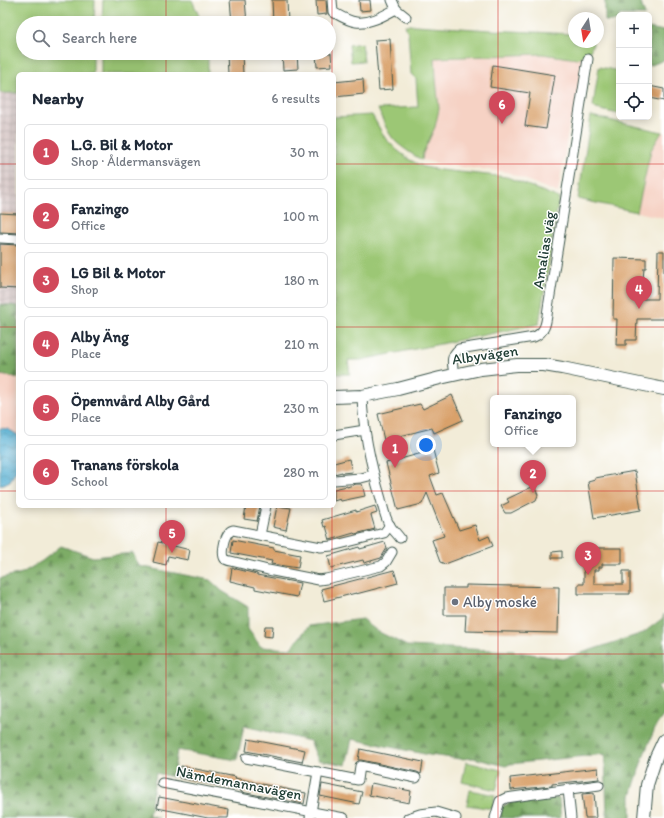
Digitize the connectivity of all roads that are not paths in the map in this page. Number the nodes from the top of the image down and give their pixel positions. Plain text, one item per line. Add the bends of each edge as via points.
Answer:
1 (332, 0) edge
2 (392, 0) edge
3 (396, 9) junction
4 (406, 17) dead end
5 (588, 59) dead end
6 (0, 238) edge
7 (16, 240) edge
8 (454, 375) junction
9 (664, 389) edge
10 (362, 396) junction
11 (336, 397) edge
12 (365, 430) junction
13 (336, 435) edge
14 (373, 474) junction
15 (336, 480) edge
16 (266, 508) edge
17 (390, 525) junction
18 (260, 535) junction
19 (400, 538) dead end
20 (392, 552) dead end
21 (664, 740) edge
22 (246, 758) dead end
23 (318, 772) junction
24 (416, 778) dead end
25 (162, 782) dead end
26 (599, 785) dead end
27 (568, 790) junction
28 (311, 815) edge
29 (570, 817) edge
30 (344, 818) edge
31 (408, 818) edge
32 (456, 818) edge
33 (494, 818) edge
34 (644, 818) edge

1 - 3 street via 333,12 357,22 369,21
2 - 3 street
3 - 4 street
5 - 8 street, Amalias väg via 544,328 534,337 459,349 452,357
6 - 7 street
8 - 9 street, Albyvägen via 502,366 544,365
8 - 10 street, Albyvägen
10 - 11 street, Albyvägen
10 - 12 street
12 - 13 street
12 - 14 street
14 - 15 street via 361,478
14 - 17 street
16 - 18 street
17 - 18 street via 384,533 321,547
17 - 19 street
18 - 20 street via 234,530 230,532 223,552 226,559 319,580 381,566
21 - 34 street via 647,784
22 - 23 street, Nämdemannavägen
23 - 24 street, Nämdemannavägen via 358,780 360,766
23 - 28 street, Nämdemannavägen
25 - 28 street, Nämdemannavägen
26 - 27 street
27 - 29 street
27 - 33 street via 506,798 500,801
28 - 30 street, Nämdemannavägen
31 - 32 street via 436,812

